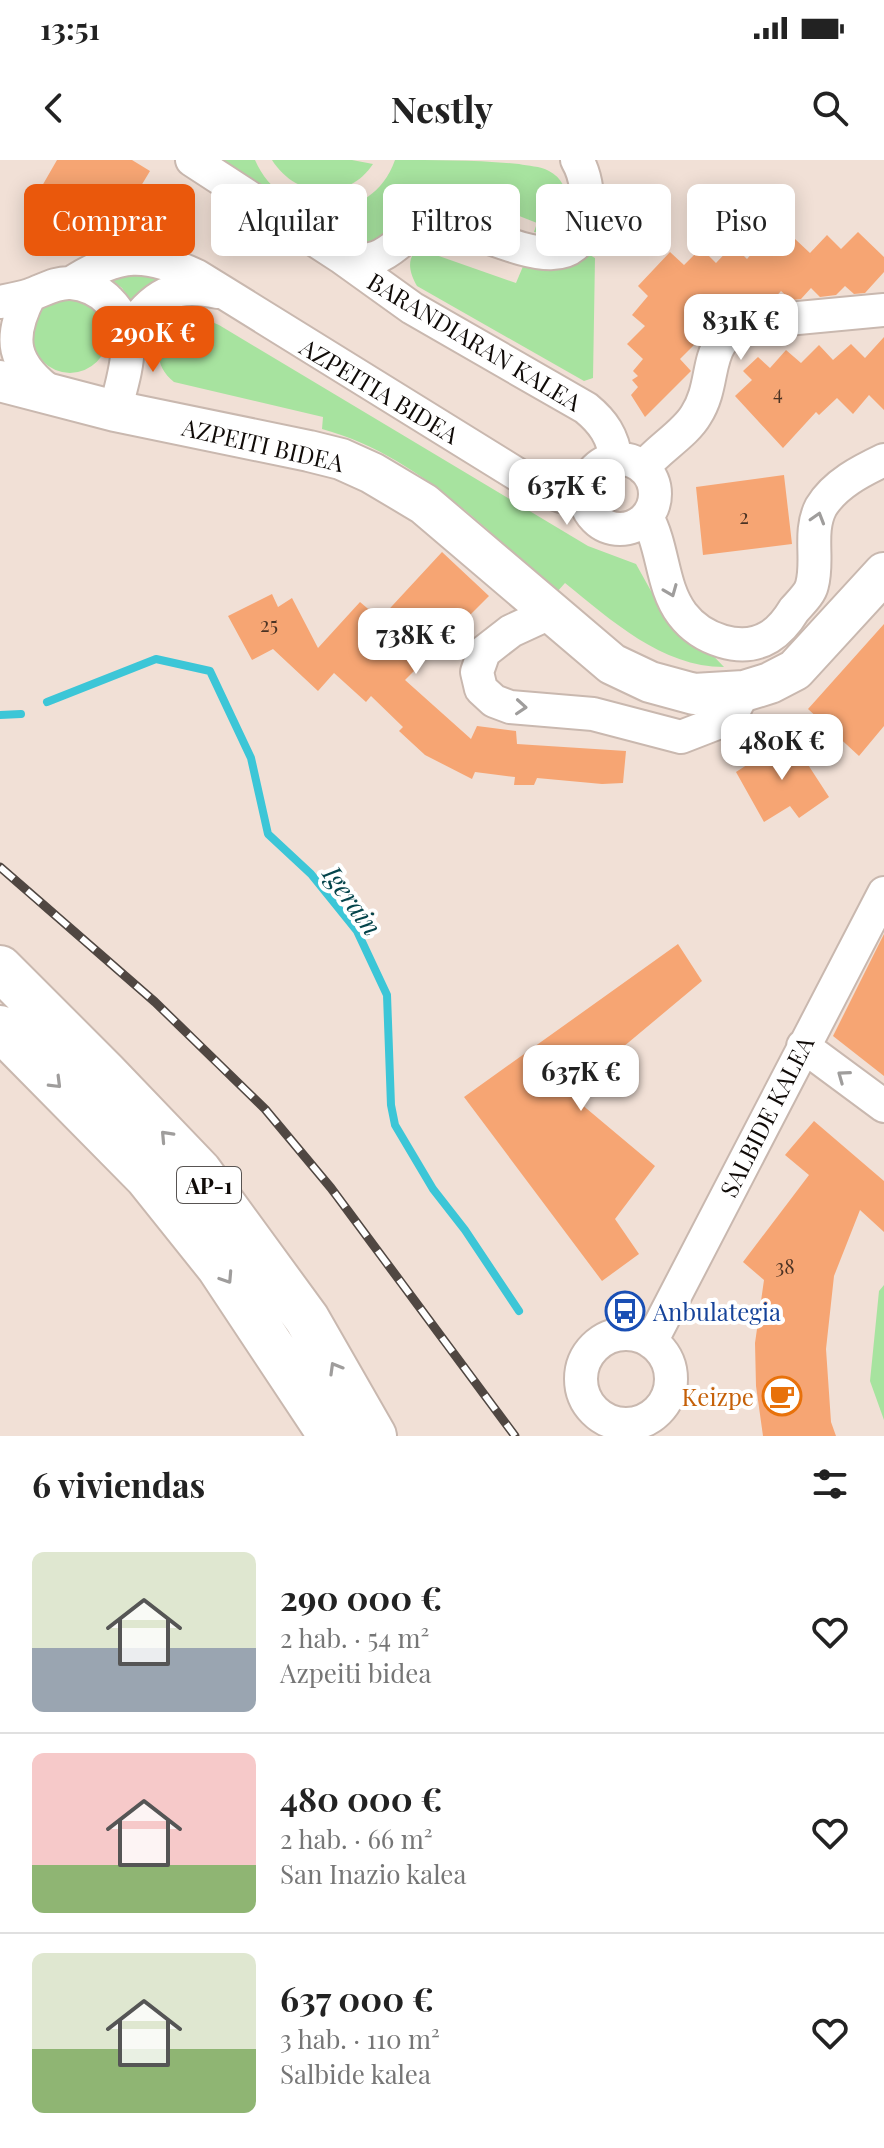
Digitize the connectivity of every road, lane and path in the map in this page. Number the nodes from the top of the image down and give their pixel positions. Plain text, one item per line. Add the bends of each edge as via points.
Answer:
1 (192, 160) edge
2 (577, 160) edge
3 (520, 248) edge
4 (383, 253) edge
5 (396, 256) edge
6 (341, 257) junction
7 (71, 283) junction
8 (222, 293) junction
9 (15, 298) edge
10 (412, 308) junction
11 (884, 310) edge
12 (127, 332) junction
13 (0, 381) edge
14 (56, 397) junction
15 (115, 411) junction
16 (884, 460) edge
17 (629, 464) junction
18 (585, 497) junction
19 (647, 517) junction
20 (884, 573) edge
21 (550, 613) junction
22 (744, 691) junction
23 (884, 893) edge
24 (0, 968) edge
25 (0, 1028) edge
26 (803, 1046) junction
27 (884, 1106) edge
28 (651, 1342) junction
29 (602, 1428) edge
30 (653, 1428) edge
31 (331, 1436) edge
32 (374, 1436) edge

1 - 6 street, BARANDIARAN KALEA
2 - 3 street via 584,178 586,218 580,238 556,255
4 - 6 street via 370,260
5 - 10 street via 404,297
6 - 10 street, BARANDIARAN KALEA
7 - 8 street, AZPEITIA BIDEA via 105,263 137,258 173,265
7 - 9 street
7 - 12 street via 101,293
8 - 12 street via 199,288 166,293
8 - 18 street, AZPEITIA BIDEA via 536,486 561,496
9 - 14 street via 16,348 22,365
10 - 17 street, BARANDIARAN KALEA via 586,408
11 - 17 street via 755,322 727,334 715,351 691,423 656,452
12 - 15 street via 127,364
13 - 14 main road, AZPEITI BIDEA
14 - 15 main road, AZPEITI BIDEA
15 - 21 main road, AZPEITI BIDEA via 309,451 372,473 424,504
19 -> 16 street via 669,592 684,616 708,637 743,646 769,637 812,587 814,525 822,505 850,477
17 - 18 street via 596,469
17 - 19 street via 650,476 655,497
18 - 19 street via 604,525 627,528
20 - 22 main road, AZPEITI BIDEA via 795,670
21 - 22 main road, AZPEITI BIDEA via 612,664 650,682 694,694
21 -> 22 street via 511,631 484,652 477,672 481,689 494,701 593,714 681,737 730,718
23 - 26 street, SALBIDE KALEA
32 -> 24 highway, AP-1 via 307,1319 199,1171
25 -> 31 highway, AP-1 via 147,1177 219,1267
27 -> 26 street
26 - 28 street, SALBIDE KALEA
28 - 29 street via 636,1335 609,1336 589,1353 580,1384
28 - 30 street via 671,1371 671,1386
29 - 30 street

